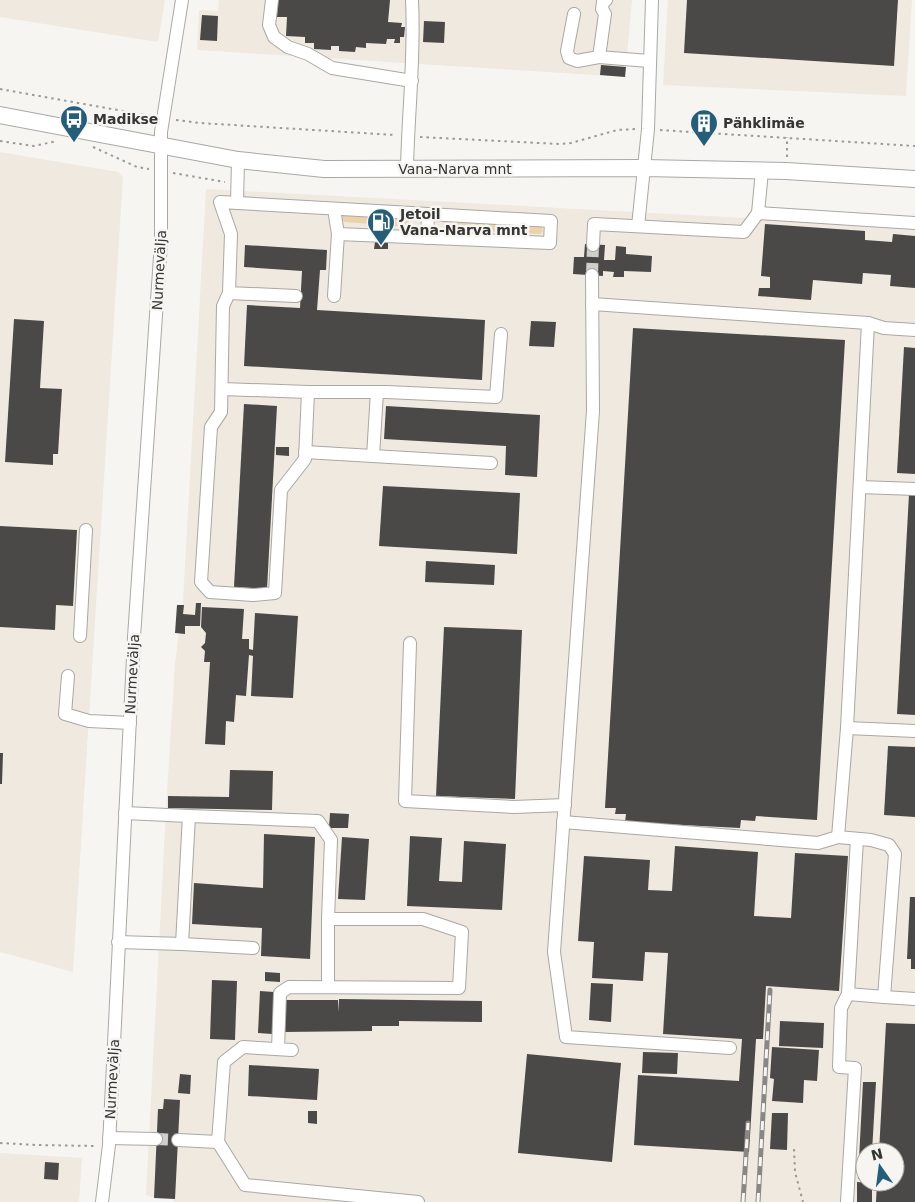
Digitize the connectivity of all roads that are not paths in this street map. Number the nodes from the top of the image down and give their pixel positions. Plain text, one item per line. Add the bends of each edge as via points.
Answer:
1 (182, 0) edge
2 (272, 0) edge
3 (412, 0) edge
4 (606, 0) edge
5 (652, 0) edge
6 (574, 14) dead end
7 (599, 57) junction
8 (650, 61) junction
9 (412, 81) junction
10 (0, 115) edge
11 (161, 146) junction
12 (238, 160) junction
13 (644, 168) junction
14 (406, 170) junction
15 (762, 171) junction
16 (915, 179) edge
17 (237, 203) junction
18 (334, 209) junction
19 (758, 213) junction
20 (428, 214) junction
21 (915, 223) edge
22 (638, 226) junction
23 (338, 234) junction
24 (427, 238) junction
25 (593, 245) tunnel mouth
26 (592, 275) tunnel mouth
27 (229, 293) junction
28 (296, 296) dead end
29 (334, 296) dead end
30 (592, 304) junction
31 (868, 323) junction
32 (915, 330) edge
33 (501, 334) dead end
34 (222, 389) junction
35 (308, 392) junction
36 (377, 392) junction
37 (305, 452) junction
38 (374, 456) junction
39 (491, 463) dead end
40 (860, 487) junction
41 (915, 489) edge
42 (86, 530) dead end
43 (80, 636) dead end
44 (410, 644) dead end
45 (68, 676) dead end
46 (130, 723) junction
47 (847, 728) junction
48 (915, 732) edge
49 (565, 805) junction
50 (125, 813) junction
51 (189, 816) junction
52 (564, 822) junction
53 (838, 837) junction
54 (857, 839) junction
55 (328, 919) junction
56 (118, 942) junction
57 (182, 944) junction
58 (254, 948) dead end
59 (328, 987) junction
60 (848, 994) junction
61 (884, 997) junction
62 (915, 999) edge
63 (730, 1048) dead end
64 (278, 1049) junction
65 (292, 1050) dead end
66 (156, 1139) tunnel mouth
67 (178, 1140) tunnel mouth
68 (109, 1141) junction
69 (218, 1142) junction
70 (310, 1197) edge
71 (102, 1202) edge
72 (418, 1202) edge
73 (847, 1202) edge

1 - 11 street
2 - 9 street via 269,25 274,37 288,47 332,68
3 - 9 street
4 - 7 street via 602,9 605,14
5 - 8 street
6 - 7 street via 567,51 569,58 576,61
7 - 8 street
8 - 13 street
9 - 14 street
10 - 11 main road, Vana-Narva mnt
11 - 12 main road, Vana-Narva mnt
11 - 46 street, Nurmevälja via 161,242
12 - 14 main road, Vana-Narva mnt via 324,169
12 - 17 street
13 - 14 main road, Vana-Narva mnt
13 - 15 main road, Vana-Narva mnt
13 - 22 street
15 - 16 main road, Vana-Narva mnt
15 - 19 street
17 - 18 street
17 - 27 street via 220,202 231,234
18 - 20 street
18 - 23 street
19 - 21 street
19 - 22 street via 744,232
20 - 24 street
20 - 24 street via 551,221 550,243
22 - 25 street via 594,224
23 - 24 street
23 - 29 street
26 - 30 street
27 - 28 street
27 - 34 street via 223,306
30 - 31 street
30 - 49 street via 593,411
31 - 32 street via 884,328
31 - 40 street
33 - 36 street via 496,397
34 - 35 street
34 - 37 street via 221,412 211,427 201,582 210,592 275,593 281,490 304,459
35 - 36 street
35 - 37 street
36 - 38 street
37 - 38 street
38 - 39 street
40 - 41 street
40 - 47 street
42 - 43 street
44 - 49 street via 405,801 514,807
45 - 46 street via 65,714 89,720
46 - 50 street, Nurmevälja
47 - 48 street
47 - 53 street
49 - 52 street
50 - 51 street
50 - 56 street, Nurmevälja
51 - 55 street via 318,821 331,840
51 - 57 street
52 - 53 street via 818,843
52 - 63 street via 554,952 566,1037
53 - 54 street
54 - 60 street
54 - 61 street via 889,845 894,854
55 - 59 street
55 - 59 street via 423,919 462,932 459,988
56 - 57 street
56 - 68 street, Nurmevälja
57 - 58 street
59 - 64 street via 289,987 280,993
60 - 61 street
60 - 73 street via 841,1008 839,1067 855,1068
61 - 62 street
64 - 65 street
64 - 69 street via 243,1047 224,1062
66 - 68 street
67 - 69 street
68 - 71 street, Nurmevälja
69 - 70 street via 244,1185
70 - 72 street

